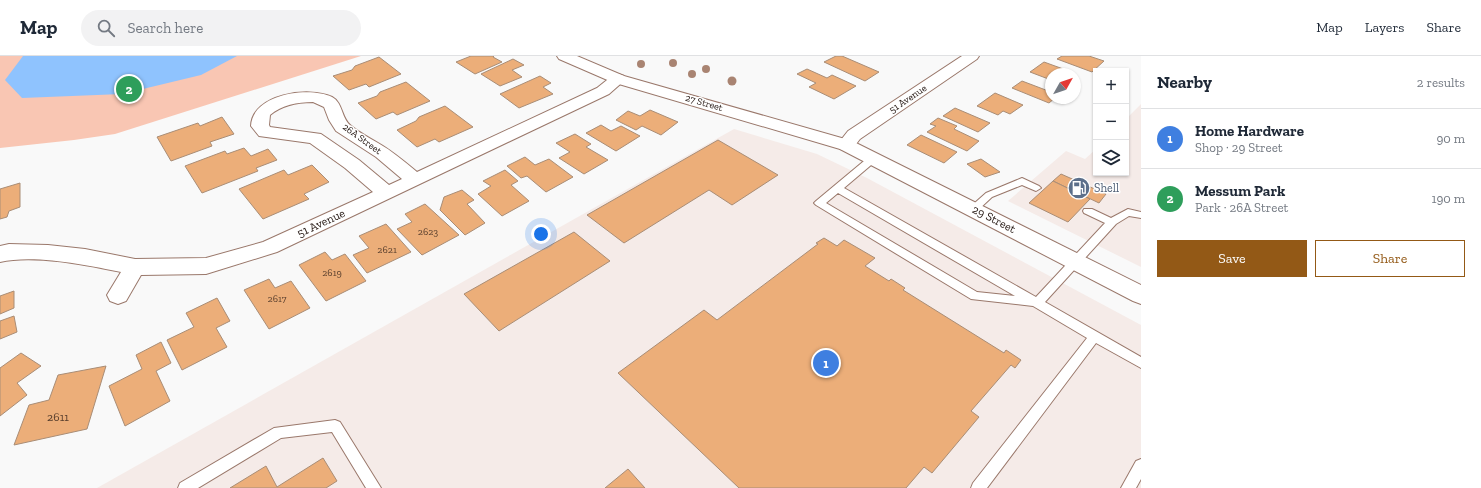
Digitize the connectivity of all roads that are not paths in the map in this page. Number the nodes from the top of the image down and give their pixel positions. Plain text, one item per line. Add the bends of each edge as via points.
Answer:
1 (564, 56) edge
2 (972, 56) edge
3 (618, 79) junction
4 (341, 126) junction
5 (315, 138) junction
6 (846, 145) junction
7 (378, 150) junction
8 (874, 158) junction
9 (352, 164) junction
10 (415, 180) junction
11 (1036, 188) dead end
12 (839, 189) junction
13 (387, 193) junction
14 (973, 209) junction
15 (1088, 211) dead end
16 (1141, 215) edge
17 (1112, 222) junction
18 (0, 254) edge
19 (1075, 262) junction
20 (135, 267) junction
21 (118, 295) dead end
22 (1141, 295) edge
23 (1037, 303) junction
24 (1096, 336) junction
25 (1141, 363) edge
26 (1141, 466) edge
27 (185, 488) edge
28 (374, 488) edge
29 (978, 488) edge
30 (1128, 488) edge

1 - 3 street, 27 Street
2 - 6 street, 51 Avenue via 854,135
3 - 6 street, 27 Street
3 - 10 street, 51 Avenue via 607,89
4 - 5 street
4 - 5 street, 26A Street via 334,107 327,100 313,97 271,106 260,120 260,126 266,132
4 - 7 street, 26A Street
5 - 9 street, 26A Street
6 - 8 street, 29 Street
7 - 9 street
7 - 10 street, 26A Street
8 - 12 lane via 857,170
8 - 14 street, 29 Street
9 - 13 street, 26A Street
10 - 13 street, 51 Avenue
11 - 14 lane via 1022,181 988,195
12 - 23 lane
12 - 23 lane via 819,203 975,296
13 - 20 street, 51 Avenue via 270,247 206,266
14 - 19 street, 29 Street
15 - 17 lane
16 - 17 lane via 1128,212
17 - 19 lane
18 - 20 street, 51 Avenue via 56,254
19 - 22 street, 29 Street
19 - 23 lane
20 - 21 street
23 - 24 lane
24 - 25 lane
24 - 29 lane
26 - 30 lane
27 - 28 lane via 279,432 335,426

